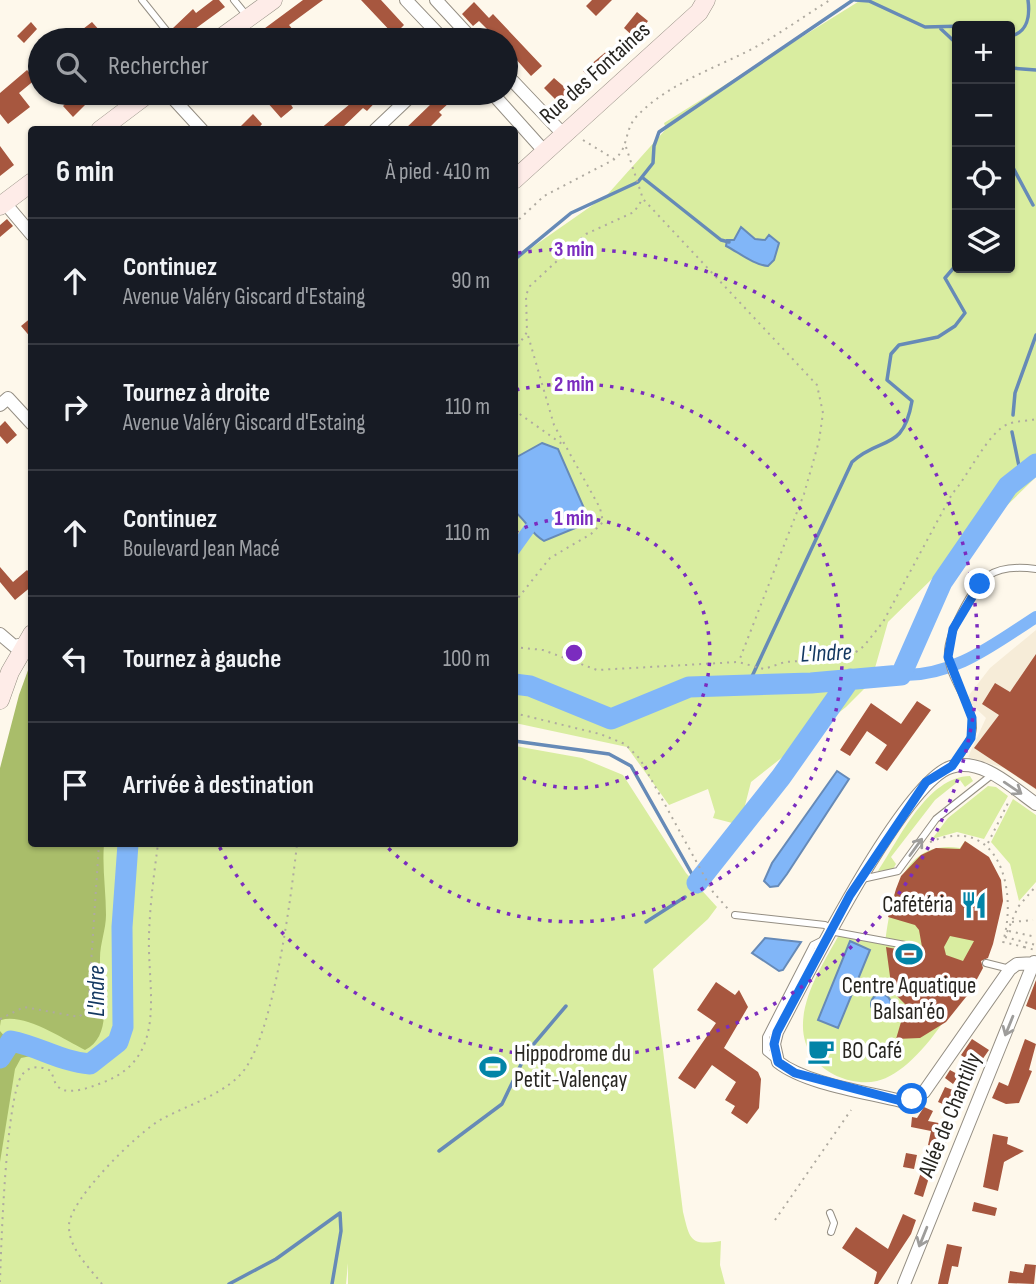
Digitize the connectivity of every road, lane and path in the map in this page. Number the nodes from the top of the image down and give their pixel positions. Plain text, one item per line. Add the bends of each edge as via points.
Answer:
1 (142, 0) edge
2 (234, 0) edge
3 (273, 0) edge
4 (406, 0) edge
5 (436, 0) edge
6 (706, 0) edge
7 (830, 0) edge
8 (248, 17) junction
9 (164, 28) edge
10 (234, 28) edge
11 (433, 28) edge
12 (462, 28) edge
13 (518, 87) edge
14 (133, 105) edge
15 (179, 105) edge
16 (401, 105) edge
17 (503, 105) edge
18 (105, 126) edge
19 (198, 126) edge
20 (378, 126) edge
21 (563, 134) junction
22 (626, 146) junction
23 (545, 152) junction
24 (615, 159) junction
25 (518, 176) edge
26 (28, 185) edge
27 (643, 199) junction
28 (2, 204) edge
29 (518, 221) edge
30 (28, 231) edge
31 (527, 332) junction
32 (518, 346) edge
33 (0, 405) edge
34 (27, 409) edge
35 (518, 413) edge
36 (1036, 419) edge
37 (564, 445) junction
38 (1036, 569) edge
39 (518, 598) edge
40 (0, 634) edge
41 (28, 639) edge
42 (518, 647) edge
43 (738, 662) junction
44 (0, 700) edge
45 (518, 714) edge
46 (952, 766) junction
47 (993, 774) junction
48 (1010, 800) dead end
49 (1036, 804) edge
50 (987, 844) junction
51 (923, 845) dead end
52 (99, 847) edge
53 (158, 847) edge
54 (297, 847) edge
55 (860, 879) junction
56 (1036, 886) edge
57 (735, 915) joint
58 (1033, 920) dead end
59 (1011, 922) junction
60 (1007, 931) junction
61 (828, 935) junction
62 (1005, 937) junction
63 (1036, 937) edge
64 (1036, 945) edge
65 (916, 947) dead end
66 (1035, 958) edge
67 (986, 962) dead end
68 (1010, 969) junction
69 (0, 1019) edge
70 (851, 1110) dead end
71 (830, 1213) dead end
72 (775, 1220) dead end
73 (831, 1233) dead end
74 (0, 1283) edge
75 (102, 1284) edge
76 (904, 1284) edge

1 - 9 lane
2 - 8 lane
3 - 8 street
4 - 11 street
5 - 12 street
6 - 21 street, Rue des Fontaines via 699,12
7 - 22 path via 672,91 636,117
8 - 10 street
13 - 21 street
14 - 18 street
15 - 19 street
16 - 20 street
17 - 23 street
21 - 23 street, Rue des Fontaines
21 - 24 path via 578,137
22 - 24 path
22 - 27 path
23 - 25 street, Rue des Fontaines
24 - 29 path via 544,196
26 - 28 street
27 - 31 path via 634,212 586,234 536,279 526,295
27 - 43 path via 817,385 823,413 808,481
28 - 30 street
31 - 32 path
31 - 37 path
33 - 34 street via 8,398
35 - 37 path
36 - 43 path via 997,430 952,494 887,616 864,646 848,658 785,662 764,669
37 - 39 path via 600,508 603,522 592,534 550,558
38 - 46 lane via 1009,569 988,576 953,629 948,657 973,729
40 - 41 street via 14,646
41 - 44 street
42 - 43 path via 542,650 597,670
45 - 57 path via 625,744 640,760 708,883
46 - 47 street via 977,767
46 - 55 street via 926,782
47 -> 49 street
55 -> 47 lane via 898,871 936,820
48 - 50 path
50 - 51 path via 950,834
50 - 62 path via 1007,879
52 - 69 path via 88,1009 79,1017 24,1007
53 - 74 path via 150,910 152,1005 148,1035 133,1065 89,1087 62,1090 51,1071 43,1067 29,1068 21,1076 11,1125
54 - 75 path via 268,1006 249,1063 220,1090 158,1121 93,1181 73,1208 71,1240
55 - 61 street
56 - 59 path
57 - 61 lane via 825,925
58 - 59 path
59 - 60 path
60 - 62 path
60 - 63 path
61 - 65 lane
61 - 68 street via 777,1032 778,1062 795,1073 901,1101 924,1092
62 - 64 path
62 - 66 path via 1003,942 1023,947
66 - 68 street
66 -> 76 street, Allée de Chantilly
67 - 68 lane
70 - 72 path
71 - 73 lane

